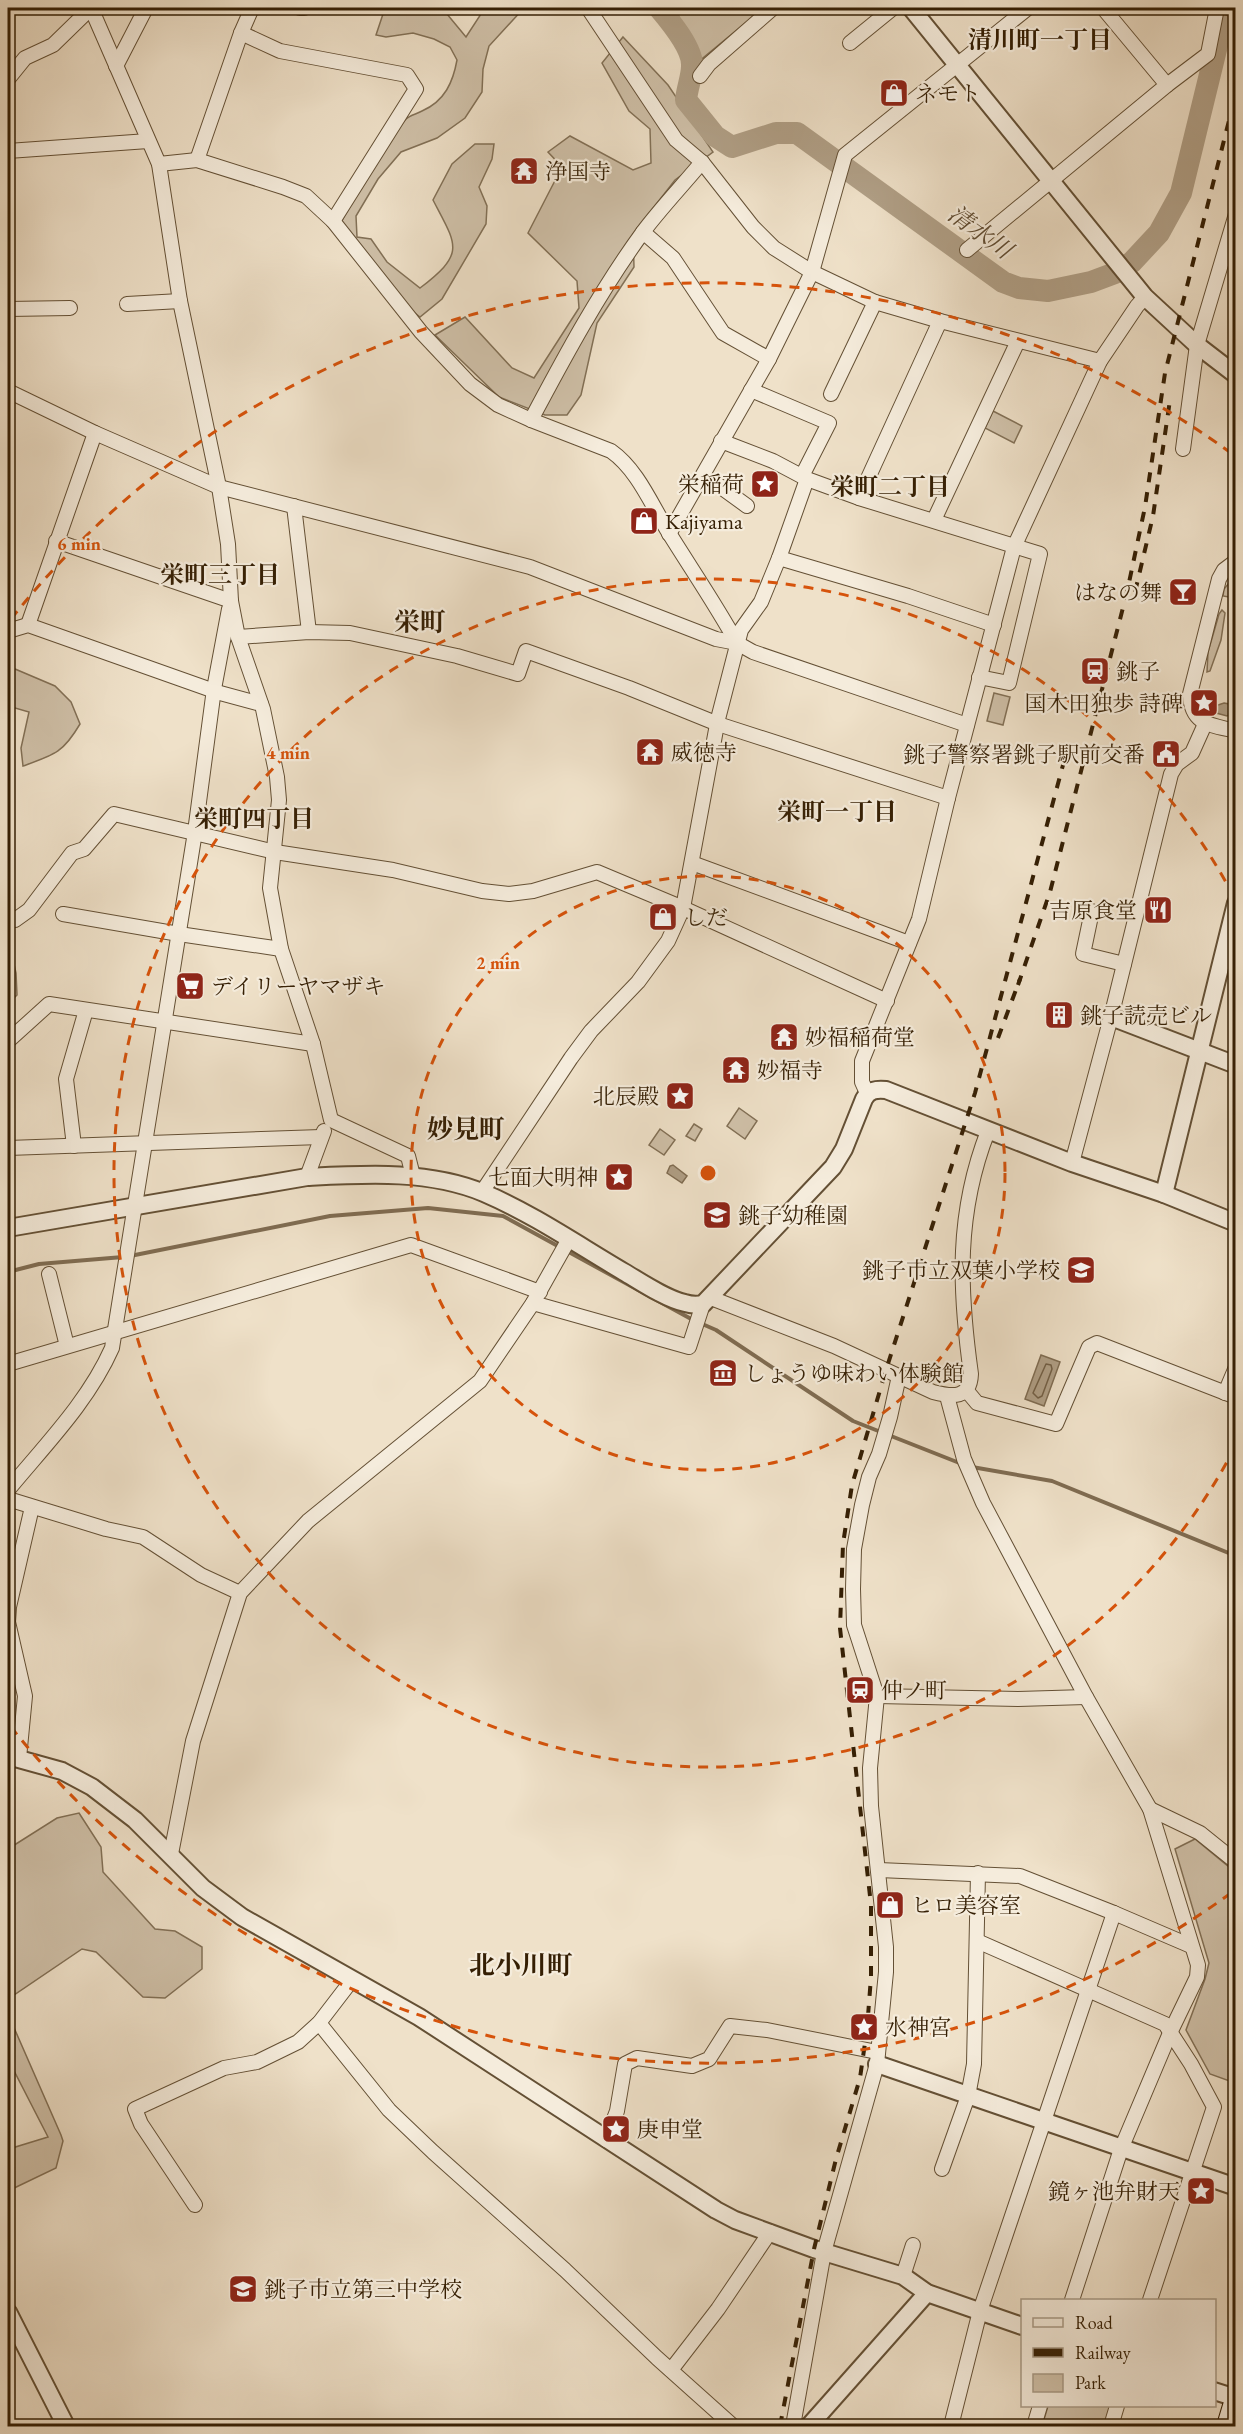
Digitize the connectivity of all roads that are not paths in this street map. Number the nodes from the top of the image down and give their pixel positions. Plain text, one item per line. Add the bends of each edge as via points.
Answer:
1 (91, 8) edge
2 (146, 8) edge
3 (252, 8) edge
4 (588, 8) edge
5 (893, 8) edge
6 (911, 8) edge
7 (1028, 8) edge
8 (1103, 8) edge
9 (1217, 8) edge
10 (1229, 8) edge
11 (769, 9) edge
12 (1236, 9) edge
13 (241, 33) junction
14 (850, 43) dead end
15 (958, 64) junction
16 (116, 66) junction
17 (700, 76) dead end
18 (8, 79) edge
19 (1167, 85) junction
20 (148, 141) junction
21 (8, 151) edge
22 (197, 160) junction
23 (702, 162) junction
24 (159, 164) junction
25 (1051, 183) junction
26 (1236, 214) edge
27 (333, 221) junction
28 (644, 232) junction
29 (967, 250) dead end
30 (812, 272) junction
31 (1145, 297) junction
32 (180, 300) junction
33 (874, 302) junction
34 (126, 304) dead end
35 (70, 308) dead end
36 (8, 309) edge
37 (940, 321) junction
38 (1018, 341) junction
39 (1197, 345) junction
40 (769, 359) junction
41 (1100, 361) junction
42 (1236, 375) edge
43 (751, 390) junction
44 (8, 391) edge
45 (831, 394) dead end
46 (531, 420) junction
47 (95, 433) junction
48 (721, 441) junction
49 (1183, 449) dead end
50 (805, 477) junction
51 (702, 478) junction
52 (219, 487) junction
53 (859, 498) junction
54 (294, 506) junction
55 (747, 506) dead end
56 (934, 520) junction
57 (669, 534) junction
58 (57, 542) junction
59 (1014, 547) junction
60 (779, 558) junction
61 (1236, 561) edge
62 (231, 602) junction
63 (28, 625) junction
64 (994, 625) junction
65 (8, 632) edge
66 (309, 632) junction
67 (238, 637) junction
68 (737, 642) junction
69 (979, 677) junction
70 (214, 689) junction
71 (261, 704) junction
72 (718, 724) junction
73 (1205, 724) junction
74 (966, 725) junction
75 (1236, 731) edge
76 (948, 798) junction
77 (195, 832) junction
78 (275, 852) junction
79 (692, 863) junction
80 (1236, 903) edge
81 (683, 908) junction
82 (1092, 911) dead end
83 (63, 914) dead end
84 (8, 916) edge
85 (178, 934) junction
86 (909, 944) junction
87 (281, 949) junction
88 (1124, 964) junction
89 (887, 1001) junction
90 (86, 1010) junction
91 (1111, 1017) junction
92 (164, 1022) junction
93 (8, 1041) edge
94 (313, 1044) junction
95 (1199, 1051) junction
96 (1236, 1065) edge
97 (867, 1093) junction
98 (331, 1120) junction
99 (988, 1131) junction
100 (321, 1137) junction
101 (145, 1144) junction
102 (74, 1146) junction
103 (8, 1148) edge
104 (1072, 1163) junction
105 (413, 1176) junction
106 (307, 1177) junction
107 (482, 1192) junction
108 (1164, 1194) junction
109 (135, 1207) junction
110 (1236, 1223) edge
111 (8, 1228) edge
112 (569, 1239) junction
113 (49, 1274) dead end
114 (536, 1298) junction
115 (707, 1301) junction
116 (116, 1332) junction
117 (67, 1346) junction
118 (8, 1364) edge
119 (1236, 1367) edge
120 (899, 1376) junction
121 (967, 1391) junction
122 (1230, 1395) edge
123 (947, 1396) junction
124 (8, 1490) edge
125 (8, 1499) edge
126 (32, 1507) junction
127 (240, 1593) junction
128 (877, 1696) junction
129 (1086, 1697) junction
130 (13, 1757) edge
131 (1150, 1809) junction
132 (171, 1854) junction
133 (1236, 1862) edge
134 (879, 1870) junction
135 (978, 1873) junction
136 (1114, 1912) junction
137 (977, 1941) junction
138 (1191, 1946) junction
139 (352, 1980) junction
140 (1088, 1989) junction
141 (319, 2023) junction
142 (1170, 2033) junction
143 (877, 2058) junction
144 (968, 2096) junction
145 (1044, 2122) junction
146 (606, 2140) junction
147 (1121, 2149) junction
148 (942, 2169) dead end
149 (1193, 2173) junction
150 (1236, 2187) edge
151 (195, 2205) dead end
152 (771, 2232) junction
153 (913, 2245) dead end
154 (824, 2252) junction
155 (903, 2276) junction
156 (927, 2294) junction
157 (1073, 2299) edge
158 (1151, 2299) edge
159 (980, 2311) junction
160 (8, 2312) edge
161 (1021, 2325) edge
162 (671, 2370) junction
163 (1216, 2391) edge
164 (1235, 2397) edge
165 (1040, 2407) edge
166 (1117, 2407) edge
167 (66, 2427) edge
168 (733, 2427) edge
169 (794, 2427) edge
170 (809, 2427) edge
171 (951, 2427) edge
172 (1034, 2427) edge
173 (1112, 2427) edge
174 (1227, 2427) edge

1 - 16 street
1 - 18 street via 53,45 25,57
2 - 16 street
3 - 13 street
4 - 23 street via 676,140
5 - 14 street
6 - 15 street
7 - 15 street
8 - 19 street
9 - 19 street via 1208,54
10 - 12 street
11 - 17 street
13 - 22 street
13 - 27 street via 280,51 407,75 416,89
15 - 25 street
15 - 30 street via 845,155
16 - 20 street
19 - 25 street
20 - 21 street
20 - 24 street
22 - 24 street
22 - 27 street via 306,196
23 - 28 street
23 - 30 street via 774,248
24 - 32 street
25 - 29 street
25 - 31 street
26 - 39 street
27 - 46 street via 421,332 470,384 498,405
28 - 40 street via 673,258 723,333
28 - 46 street via 570,348
30 - 33 street
30 - 40 street
31 - 39 street
31 - 41 street
32 - 34 street
32 - 52 street
33 - 37 street
33 - 45 street
35 - 36 street
37 - 38 street
37 - 53 street
38 - 41 street
38 - 56 street
39 - 42 street
39 - 49 street
40 - 43 street
41 - 59 street
43 - 48 street
43 - 50 street via 829,423
44 - 47 street
46 - 57 street via 620,458
47 - 52 street
47 - 58 street
48 - 50 street
48 - 51 street
50 - 53 street
50 - 60 street
51 - 55 street
51 - 57 street
52 - 54 street
52 - 62 street via 228,544
53 - 56 street
54 - 66 street
54 - 68 street via 530,567 716,639
56 - 59 street
57 - 68 street
58 - 62 street
58 - 63 street
59 - 64 street
59 - 69 street via 1040,554 1009,684
60 - 64 street
60 - 68 street
61 - 73 street via 1219,579 1190,694 1190,706
62 - 67 street
62 - 70 street
63 - 65 street
63 - 70 street
64 - 69 street
66 - 67 street
66 - 72 street via 350,633 457,656 518,674 526,651
67 - 71 street
68 - 72 street
68 - 74 street via 753,652
69 - 74 street
70 - 71 street
70 - 77 street
71 - 78 street via 277,777
72 - 76 street
72 - 79 street
73 - 75 street
73 - 88 street via 1192,753 1171,774
74 - 76 street
76 - 86 street via 919,920
77 - 78 street
77 - 84 street via 114,814 84,849 72,853 29,910 15,920
77 - 85 street
78 - 81 street via 393,870 509,894 597,872
78 - 87 street via 270,888
79 - 81 street
79 - 86 street
80 - 95 street
81 - 89 street
81 - 107 street via 668,941 638,982 591,1031
82 - 88 street via 1083,954
83 - 85 street
85 - 87 street
85 - 92 street
86 - 89 street
87 - 94 street
88 - 91 street
89 - 97 street via 862,1061 862,1082
90 - 92 street
90 - 93 street via 49,1004
90 - 102 street via 66,1079
91 - 95 street
91 - 104 street
92 - 94 street
92 - 101 street
94 - 98 street
95 - 96 street
95 - 108 street
97 - 99 street via 886,1090
97 - 115 street via 833,1167
98 - 100 street
98 - 105 street via 408,1156
99 - 104 street
99 - 121 street via 978,1158 962,1240 962,1302 971,1374
100 - 101 street
100 - 106 street
101 - 102 street
101 - 109 street
102 - 103 street
104 - 108 street
105 - 106 street
105 - 107 street
106 - 109 street
107 - 112 street
108 - 110 street
109 - 111 street
109 - 116 street
112 - 114 street
112 - 115 street via 683,1303
113 - 117 street
114 - 115 street via 689,1347
114 - 116 street via 411,1245
114 - 127 street via 480,1381 308,1521
115 - 120 street via 834,1346
116 - 117 street
116 - 124 street via 105,1363 86,1395
117 - 118 street
119 - 122 street
120 - 123 street
120 - 128 street via 879,1454 868,1477 854,1549 854,1625
121 - 122 street via 978,1403 1056,1424 1089,1347 1097,1343
121 - 123 street
123 - 129 street via 973,1481
125 - 126 street
126 - 127 street via 143,1537 201,1575
126 - 130 street via 9,1607 8,1622 25,1696
127 - 132 street via 193,1741
128 - 129 street via 1018,1700
128 - 134 street via 870,1768
129 - 131 street
130 - 132 street via 62,1771 92,1786
131 - 133 street via 1200,1833
131 - 138 street
132 - 139 street via 203,1888 242,1917
134 - 135 street
134 - 143 street via 886,1972
135 - 136 street via 1020,1876
135 - 137 street
136 - 138 street
136 - 140 street
137 - 140 street
137 - 144 street via 975,2064
138 - 142 street via 1198,1965 1197,1977
139 - 141 street
139 - 146 street via 419,2018
140 - 142 street via 1165,2024
140 - 145 street
141 - 151 street via 298,2042 257,2062 224,2068 135,2109
141 - 162 street via 389,2110
142 - 147 street
142 - 149 street via 1214,2107
143 - 144 street
143 - 146 street via 767,2030 730,2026 709,2060 692,2066 637,2058 625,2064
143 - 154 street
144 - 145 street
144 - 148 street
145 - 147 street
145 - 159 street
146 - 152 street via 716,2210
147 - 149 street
147 - 157 street
149 - 150 street
149 - 158 street
152 - 154 street
152 - 162 street
153 - 155 street
154 - 155 street
154 - 169 street
155 - 156 street
156 - 159 street
156 - 170 street
159 - 161 street
159 - 171 street
160 - 167 street
162 - 168 street
163 - 164 street
164 - 174 main road
165 - 172 street
166 - 173 street

